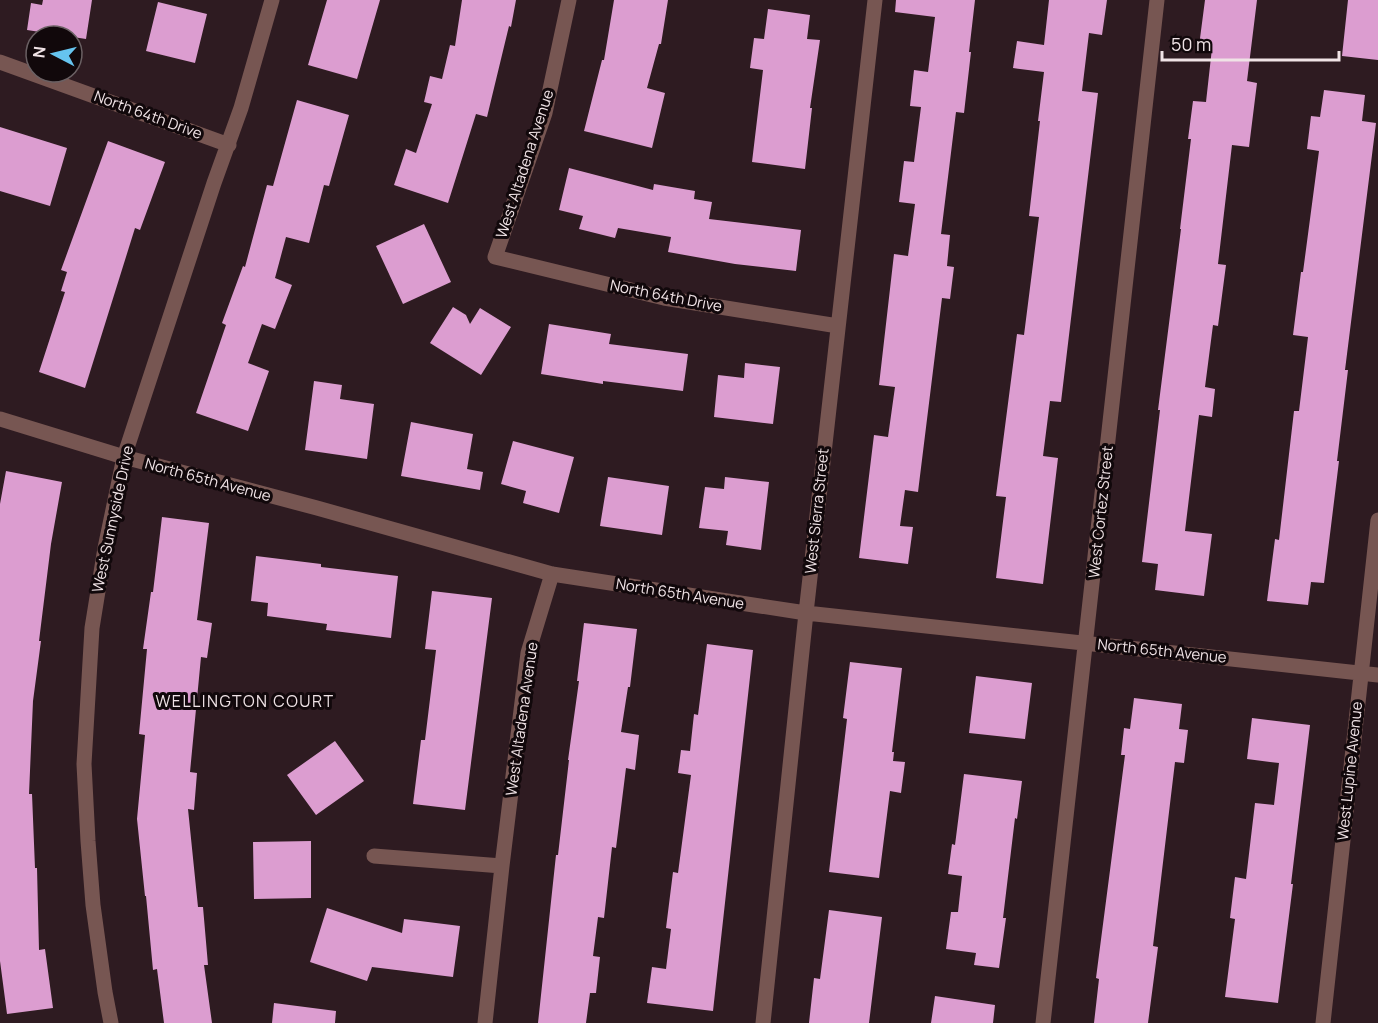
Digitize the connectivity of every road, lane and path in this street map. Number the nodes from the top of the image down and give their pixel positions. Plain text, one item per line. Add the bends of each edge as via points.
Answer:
1 (272, 0) edge
2 (569, 0) edge
3 (875, 0) edge
4 (1157, 0) edge
5 (0, 62) edge
6 (229, 145) junction
7 (495, 257) joint
8 (838, 326) junction
9 (0, 419) edge
10 (124, 458) junction
11 (1378, 520) edge
12 (552, 574) junction
13 (806, 613) junction
14 (1086, 643) junction
15 (1361, 673) junction
16 (1378, 675) edge
17 (374, 856) dead end
18 (502, 866) junction
19 (111, 1023) edge
20 (485, 1023) edge
21 (763, 1023) edge
22 (1043, 1023) edge
23 (1323, 1023) edge

1 - 6 street, West Sunnyside Drive
2 - 7 street, West Altadena Avenue via 545,113
3 - 8 street, West Sierra Street
4 - 14 street, West Cortez Street
5 - 6 street, North 64th Drive
6 - 10 street, West Sunnyside Drive
7 - 8 street, North 64th Drive via 664,298
8 - 13 street, West Sierra Street
9 - 10 street, North 65th Avenue
10 - 12 street, North 65th Avenue
10 - 19 street, West Sunnyside Drive via 92,627 84,764 93,905
11 - 15 street, West Lupine Avenue
12 - 13 street, North 65th Avenue
12 - 18 street, West Altadena Avenue via 528,652
13 - 14 street, North 65th Avenue
13 - 21 street, West Sierra Street
14 - 15 street, North 65th Avenue
14 - 22 street, West Cortez Street
15 - 16 street, North 65th Avenue
15 - 23 street, West Lupine Avenue
17 - 18 street
18 - 20 street, West Altadena Avenue

